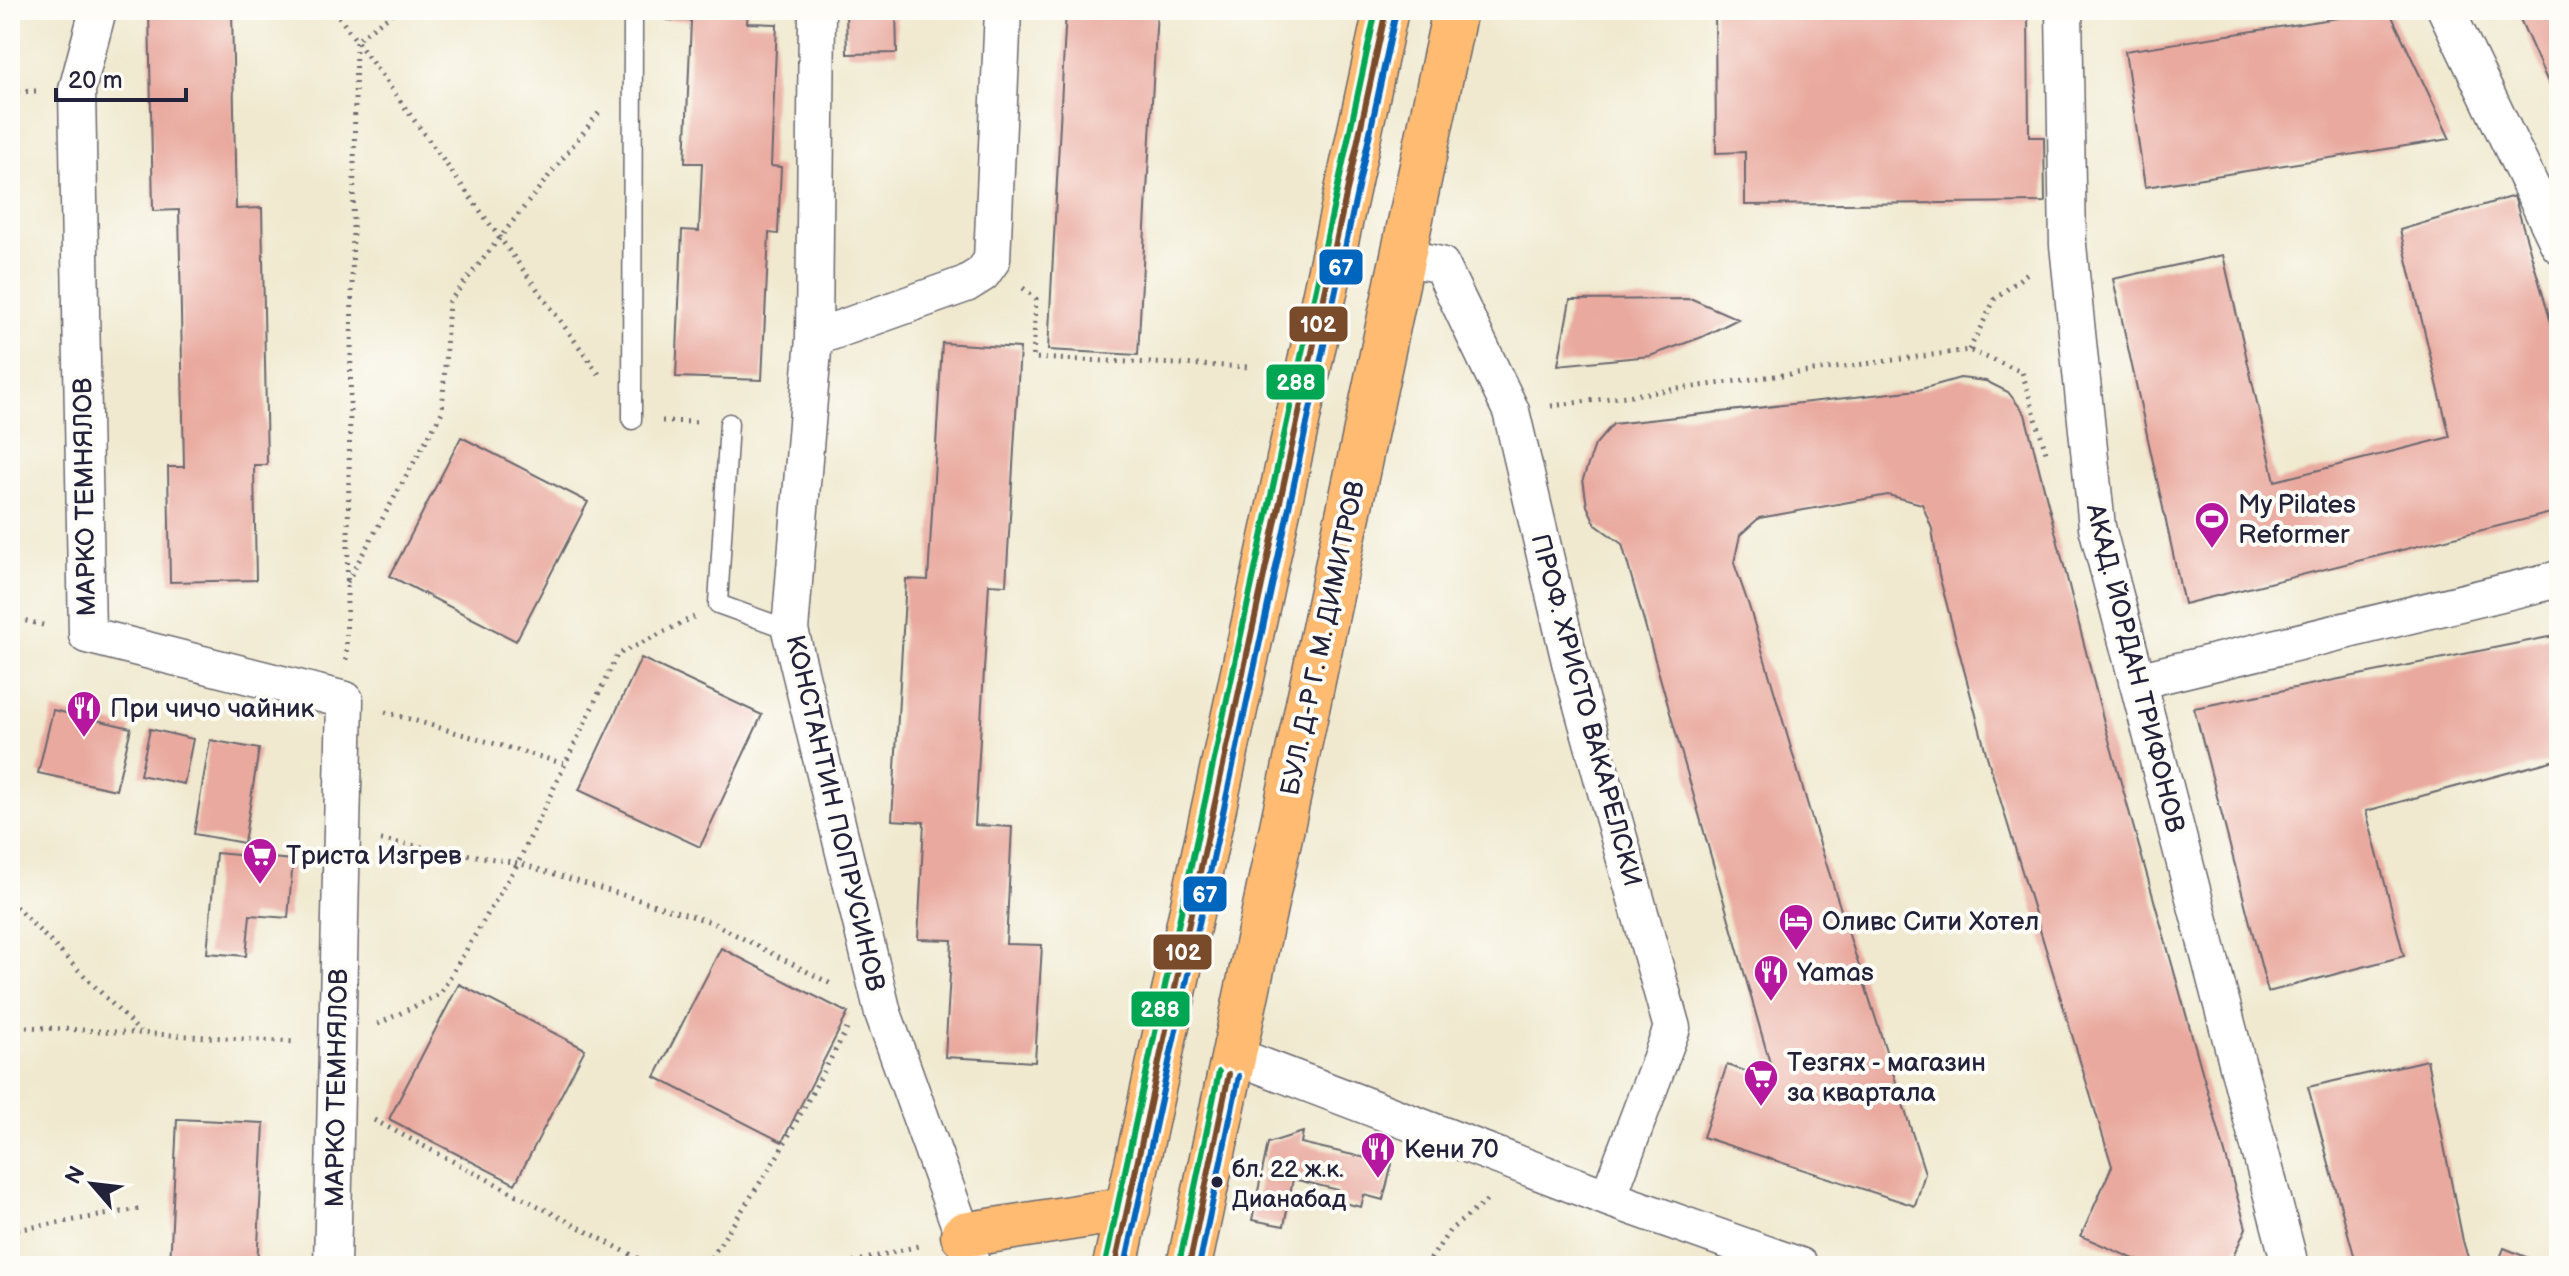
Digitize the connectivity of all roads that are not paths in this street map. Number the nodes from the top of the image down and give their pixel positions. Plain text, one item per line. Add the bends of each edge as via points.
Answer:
1 (98, 10) edge
2 (633, 10) edge
3 (817, 10) edge
4 (1003, 10) edge
5 (1386, 10) edge
6 (1455, 10) edge
7 (2064, 10) edge
8 (2446, 10) edge
9 (2559, 245) edge
10 (1403, 257) junction
11 (814, 338) junction
12 (632, 420) road end
13 (729, 423) road end
14 (2559, 579) edge
15 (790, 630) junction
16 (2137, 681) junction
17 (1233, 1055) junction
18 (1608, 1198) junction
19 (1128, 1209) junction
20 (967, 1251) edge
21 (332, 1266) edge
22 (1115, 1266) edge
23 (1189, 1266) edge
24 (1800, 1266) edge
25 (2287, 1266) edge

1 - 21 street, МАРКО ТЕМНЯЛОВ via 77,90 87,635 345,700
2 - 12 lane
3 - 11 street, КОНСТАНТИН ПОПРУСИНОВ
4 - 11 street via 992,260 966,284
5 - 19 main road
6 - 10 main road, БУЛ. Д-Р Г. М. ДИМИТРОВ
7 - 16 street, АКАД. ЙОРДАН ТРИФОНОВ via 2068,245 2097,527
8 - 9 street
10 - 17 main road, БУЛ. Д-Р Г. М. ДИМИТРОВ
10 - 18 street, ПРОФ. ХРИСТО ВАКАРЕЛСКИ via 1441,265 1511,411 1571,666 1672,1028
11 - 15 street, КОНСТАНТИН ПОПРУСИНОВ
13 - 15 lane via 718,604
14 - 16 street
15 - 20 street, КОНСТАНТИН ПОПРУСИНОВ via 883,1013
16 - 25 street, АКАД. ЙОРДАН ТРИФОНОВ
17 - 18 street
17 - 23 main road, БУЛ. Д-Р Г. М. ДИМИТРОВ
18 - 24 street
19 - 20 main road
19 - 22 main road

